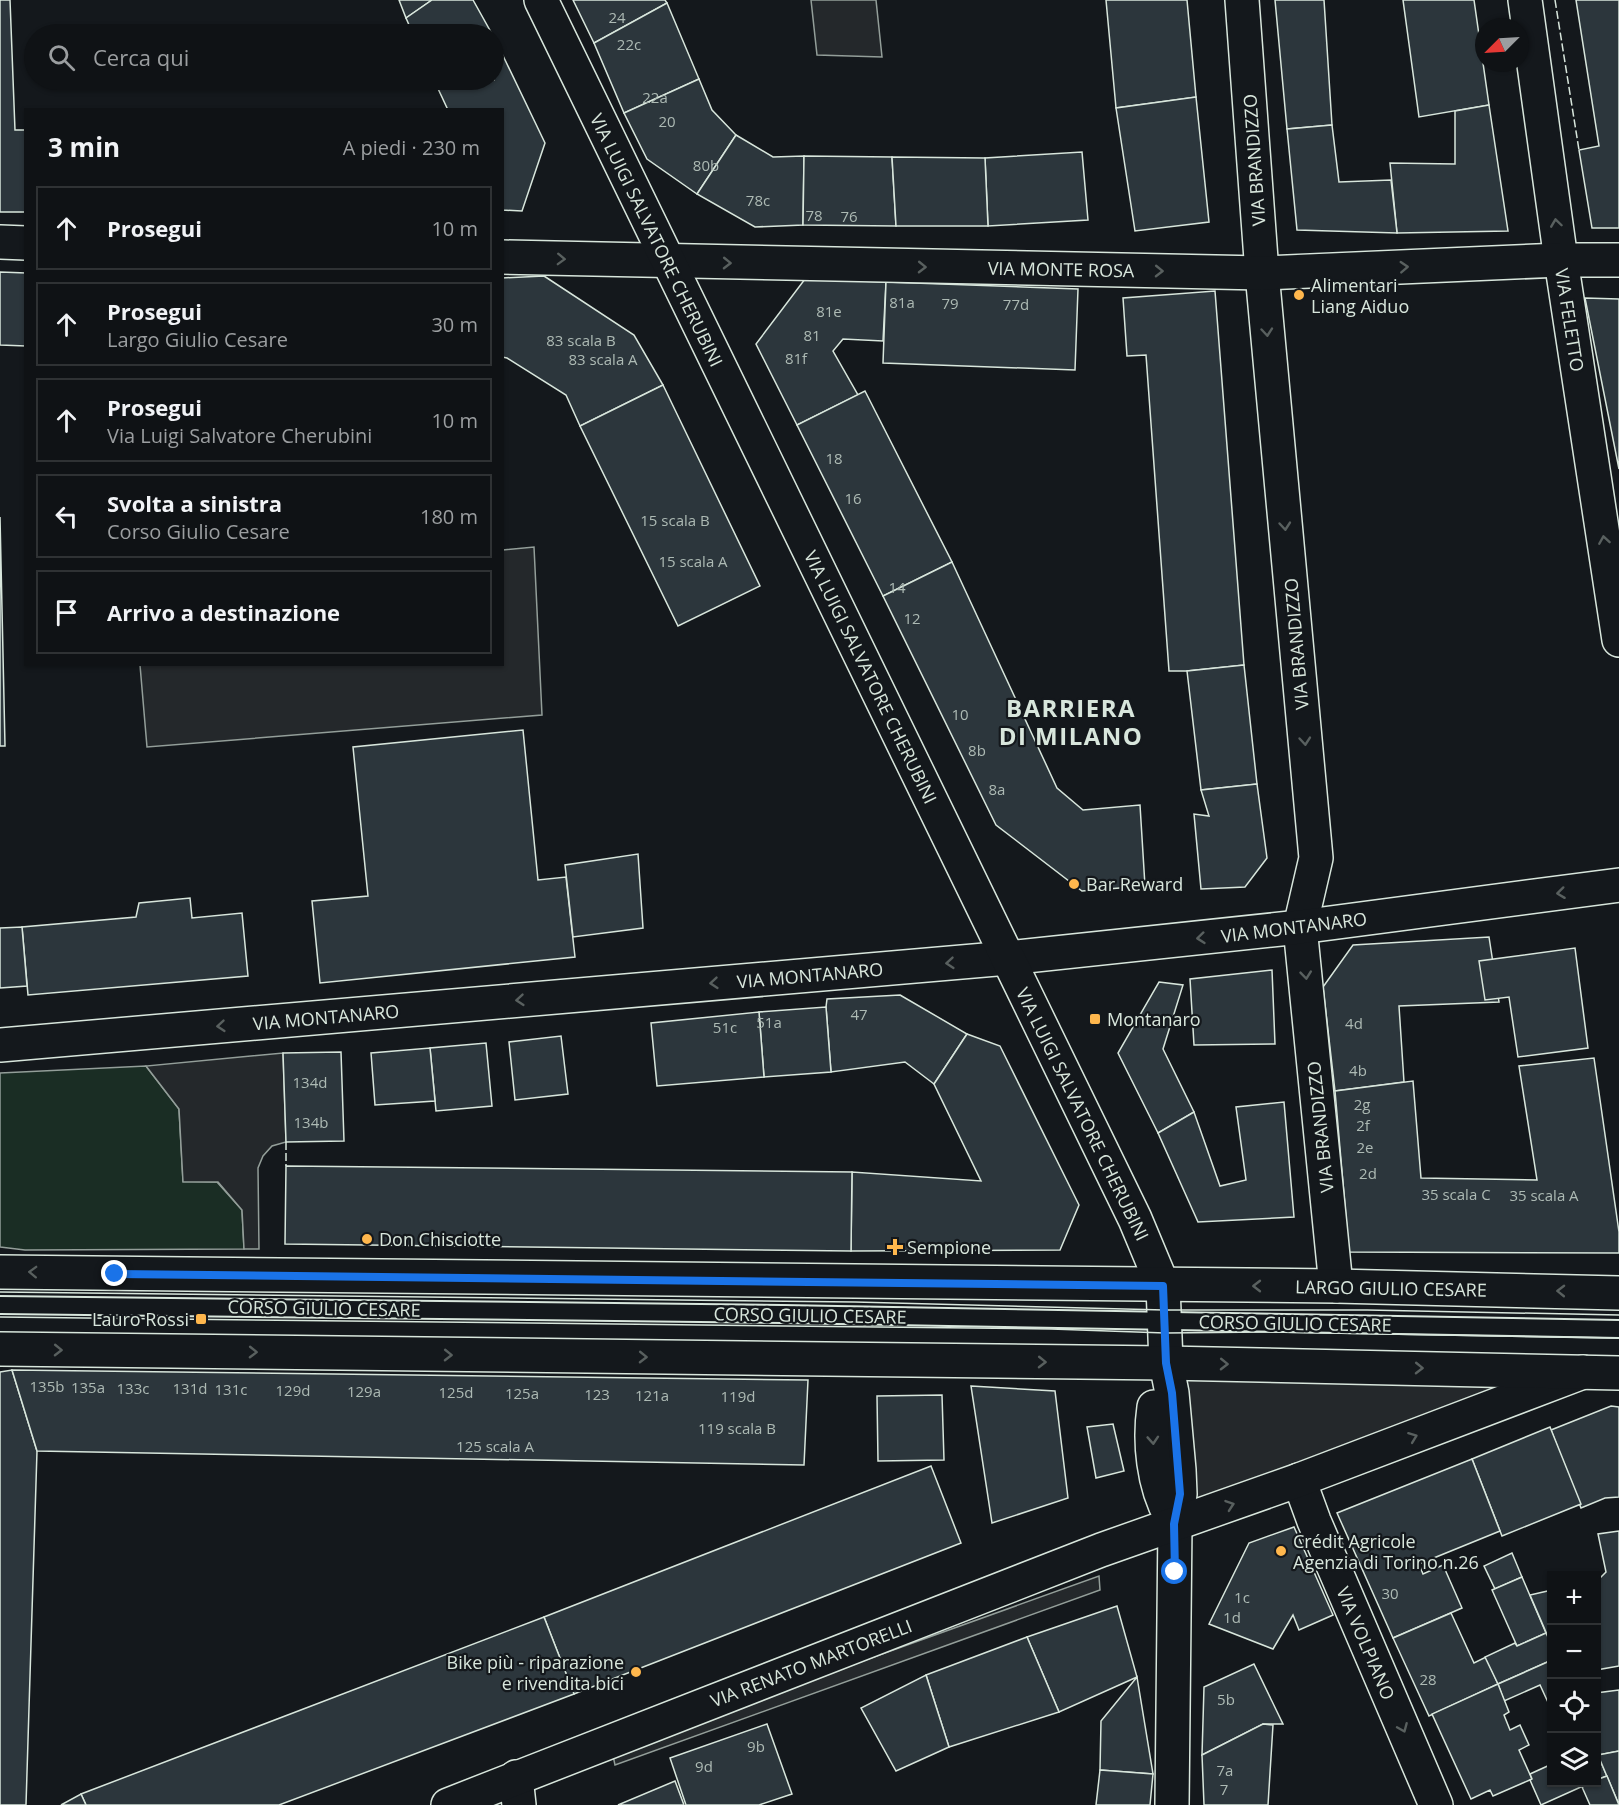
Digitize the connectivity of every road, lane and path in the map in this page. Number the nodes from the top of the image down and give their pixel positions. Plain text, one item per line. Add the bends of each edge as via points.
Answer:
1 (540, 0) edge
2 (1242, 0) edge
3 (1525, 0) edge
4 (0, 242) edge
5 (24, 243) edge
6 (504, 257) edge
7 (1561, 260) junction
8 (1619, 260) edge
9 (669, 262) junction
10 (1262, 273) junction
11 (1619, 640) edge
12 (1619, 885) edge
13 (1300, 927) junction
14 (1008, 958) junction
15 (0, 1045) edge
16 (0, 1272) edge
17 (1163, 1286) junction
18 (1336, 1286) junction
19 (1619, 1293) edge
20 (0, 1305) edge
21 (1164, 1321) junction
22 (1619, 1329) edge
23 (0, 1349) edge
24 (1166, 1363) junction
25 (1583, 1372) junction
26 (1619, 1372) edge
27 (1299, 1480) junction
28 (1174, 1524) junction
29 (518, 1791) edge
30 (448, 1805) edge
31 (1172, 1805) edge
32 (1436, 1805) edge

1 - 9 street, VIA LUIGI SALVATORE CHERUBINI
2 - 10 street, VIA BRANDIZZO
7 -> 3 street, VIA FELETTO
4 - 5 street
6 -> 9 street, VIA MONTE ROSA
7 - 8 street, VIA MONTE ROSA
10 -> 7 street, VIA MONTE ROSA
11 -> 7 street, VIA FELETTO
9 -> 10 street, VIA MONTE ROSA
9 - 14 street, VIA LUIGI SALVATORE CHERUBINI
10 -> 13 street, VIA BRANDIZZO via 1316,858
12 -> 13 street, VIA MONTANARO
13 -> 14 street, VIA MONTANARO
13 -> 18 street, VIA BRANDIZZO
14 -> 15 street, VIA MONTANARO
14 - 17 street, VIA LUIGI SALVATORE CHERUBINI via 1145,1240
17 -> 16 street, CORSO GIULIO CESARE
18 -> 17 street, LARGO GIULIO CESARE
17 - 21 street, VIA LUIGI SALVATORE CHERUBINI
19 -> 18 street, LARGO GIULIO CESARE
20 - 21 lane, CORSO GIULIO CESARE
21 - 22 lane, CORSO GIULIO CESARE
21 - 24 street, VIA LUIGI SALVATORE CHERUBINI
23 -> 24 street
24 -> 25 street
24 - 28 street via 1180,1494
25 - 26 street
27 -> 25 street
28 -> 27 street
27 -> 32 street, VIA VOLPIANO
28 - 29 street, VIA RENATO MARTORELLI via 1084,1556
28 - 31 street
29 - 30 street, VIA RENATO MARTORELLI

